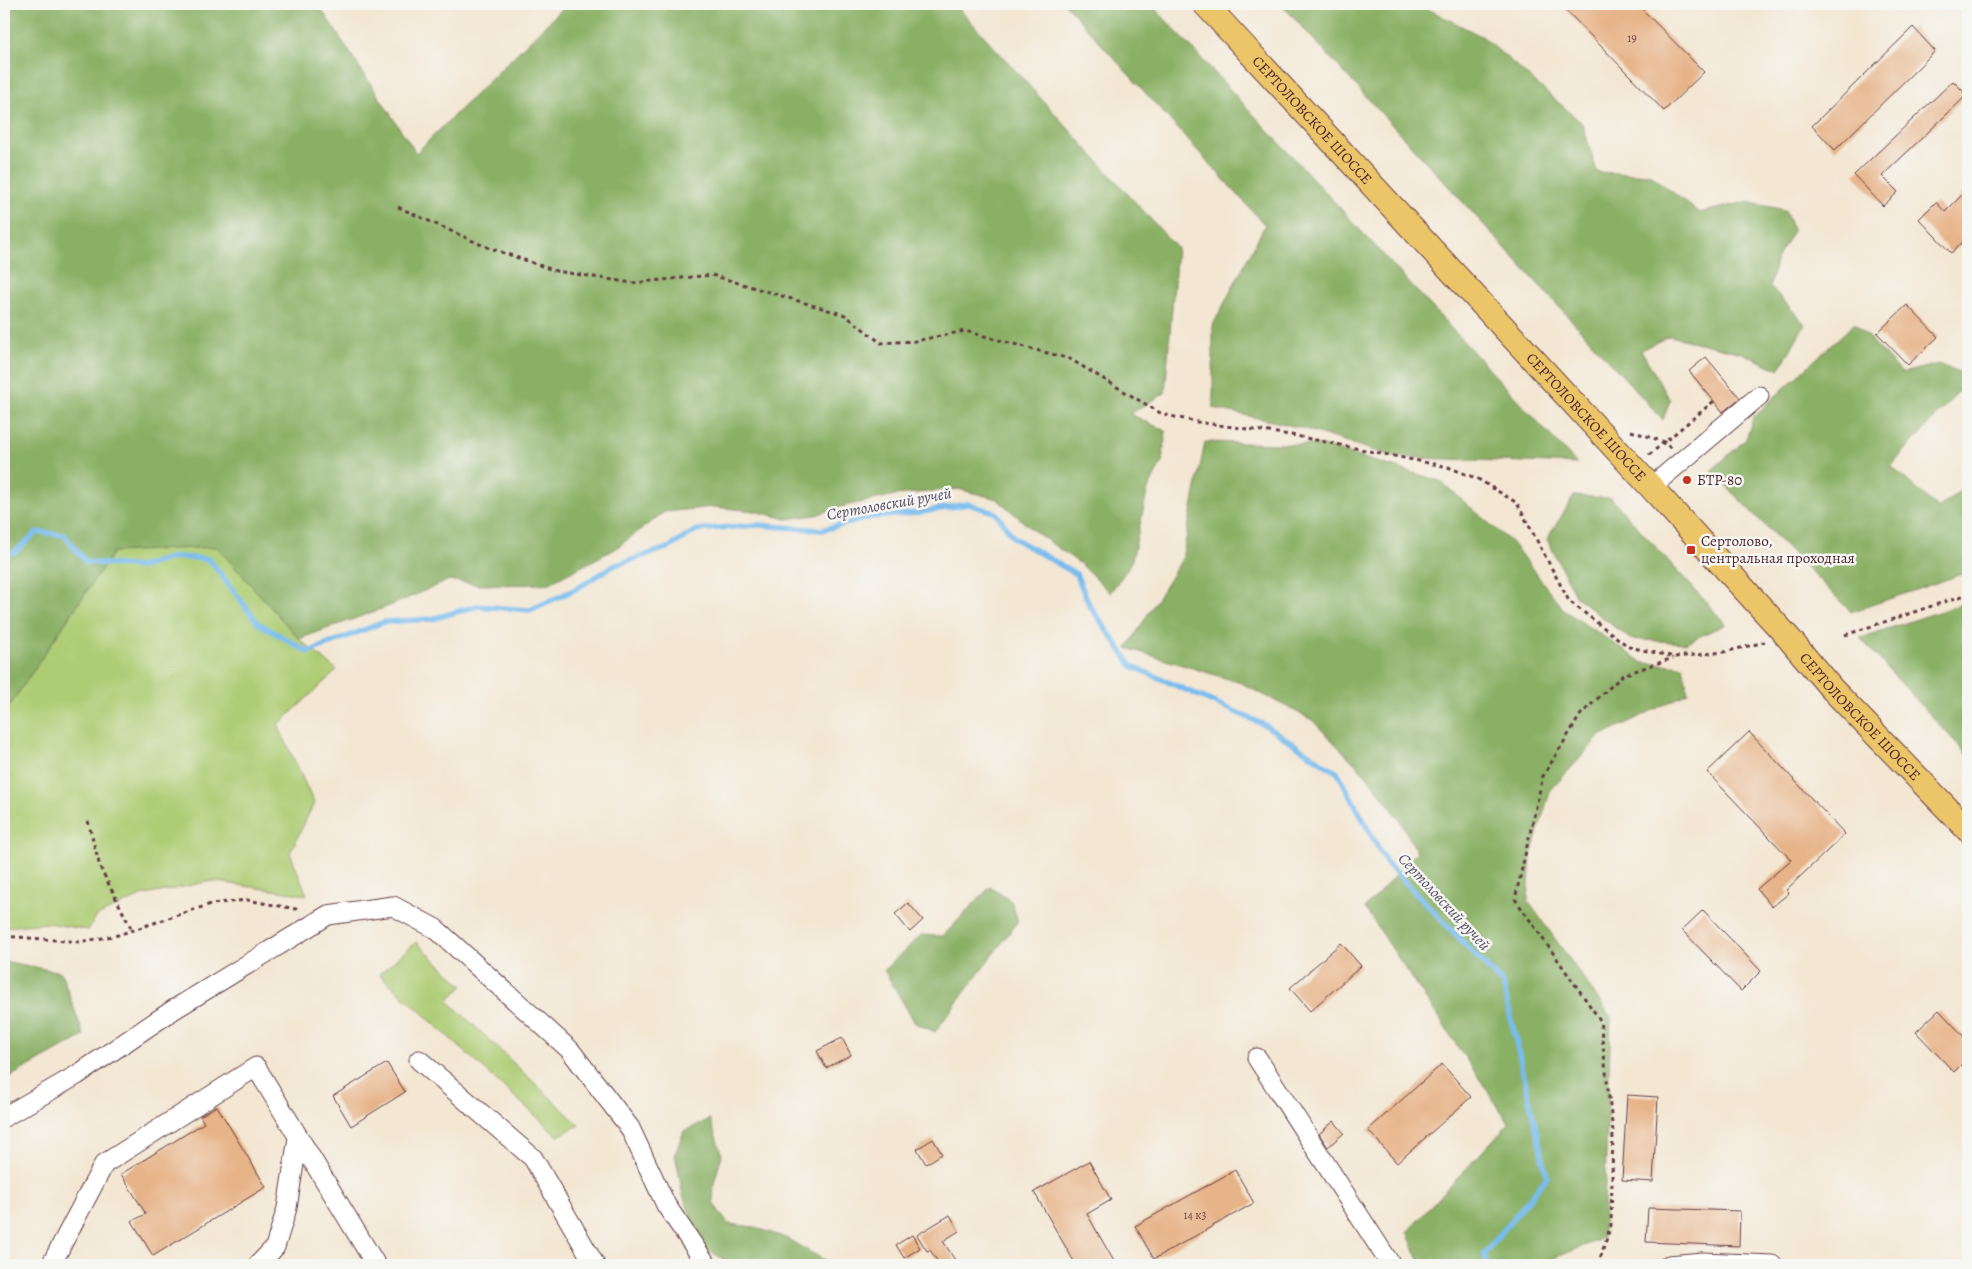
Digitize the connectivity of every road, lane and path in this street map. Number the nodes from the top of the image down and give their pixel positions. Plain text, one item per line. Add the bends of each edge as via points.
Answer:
1 (1205, 4) edge
2 (398, 207) dead end
3 (1759, 396) dead end
4 (1714, 401) dead end
5 (1631, 431) dead end
6 (1665, 442) junction
7 (1648, 457) dead end
8 (1682, 461) junction
9 (1651, 487) junction
10 (1968, 594) edge
11 (1845, 635) dead end
12 (1787, 636) junction
13 (1675, 657) junction
14 (88, 821) dead end
15 (1968, 830) edge
16 (328, 915) junction
17 (132, 930) junction
18 (4, 936) edge
19 (1257, 1058) dead end
20 (419, 1060) dead end
21 (4, 1117) edge
22 (298, 1138) junction
23 (51, 1265) edge
24 (258, 1265) edge
25 (376, 1265) edge
26 (595, 1265) edge
27 (707, 1265) edge
28 (1391, 1265) edge
29 (1598, 1265) edge
30 (1668, 1265) edge
31 (1772, 1265) edge

1 - 9 main road, СЕРТОЛОВСКОЕ ШОССЕ
2 - 13 path via 484,246 556,270 632,283 712,275 845,315 881,343 915,342 965,331 1070,359 1162,414 1448,467 1478,479 1516,503 1569,601 1629,647
3 - 8 street
4 - 6 path
5 - 6 path
6 - 7 path
6 - 8 path
8 - 9 street
9 - 12 main road, СЕРТОЛОВСКОЕ ШОССЕ
10 - 11 path
12 - 13 path via 1724,652
12 - 15 main road, СЕРТОЛОВСКОЕ ШОССЕ via 1831,688
13 - 29 path via 1623,675 1581,714 1543,776 1515,899 1600,1020 1613,1132 1611,1225
14 - 17 path via 100,867
16 - 17 path via 247,900 210,904
16 - 21 street via 173,1010 77,1075
16 - 27 street via 393,906 436,929 570,1050 630,1128 666,1206
17 - 18 path via 80,942
19 - 28 street
20 - 26 street via 533,1158
22 - 23 street via 256,1067 104,1164
22 - 24 street via 287,1208 275,1246
22 - 25 street
30 - 31 street via 1703,1262

